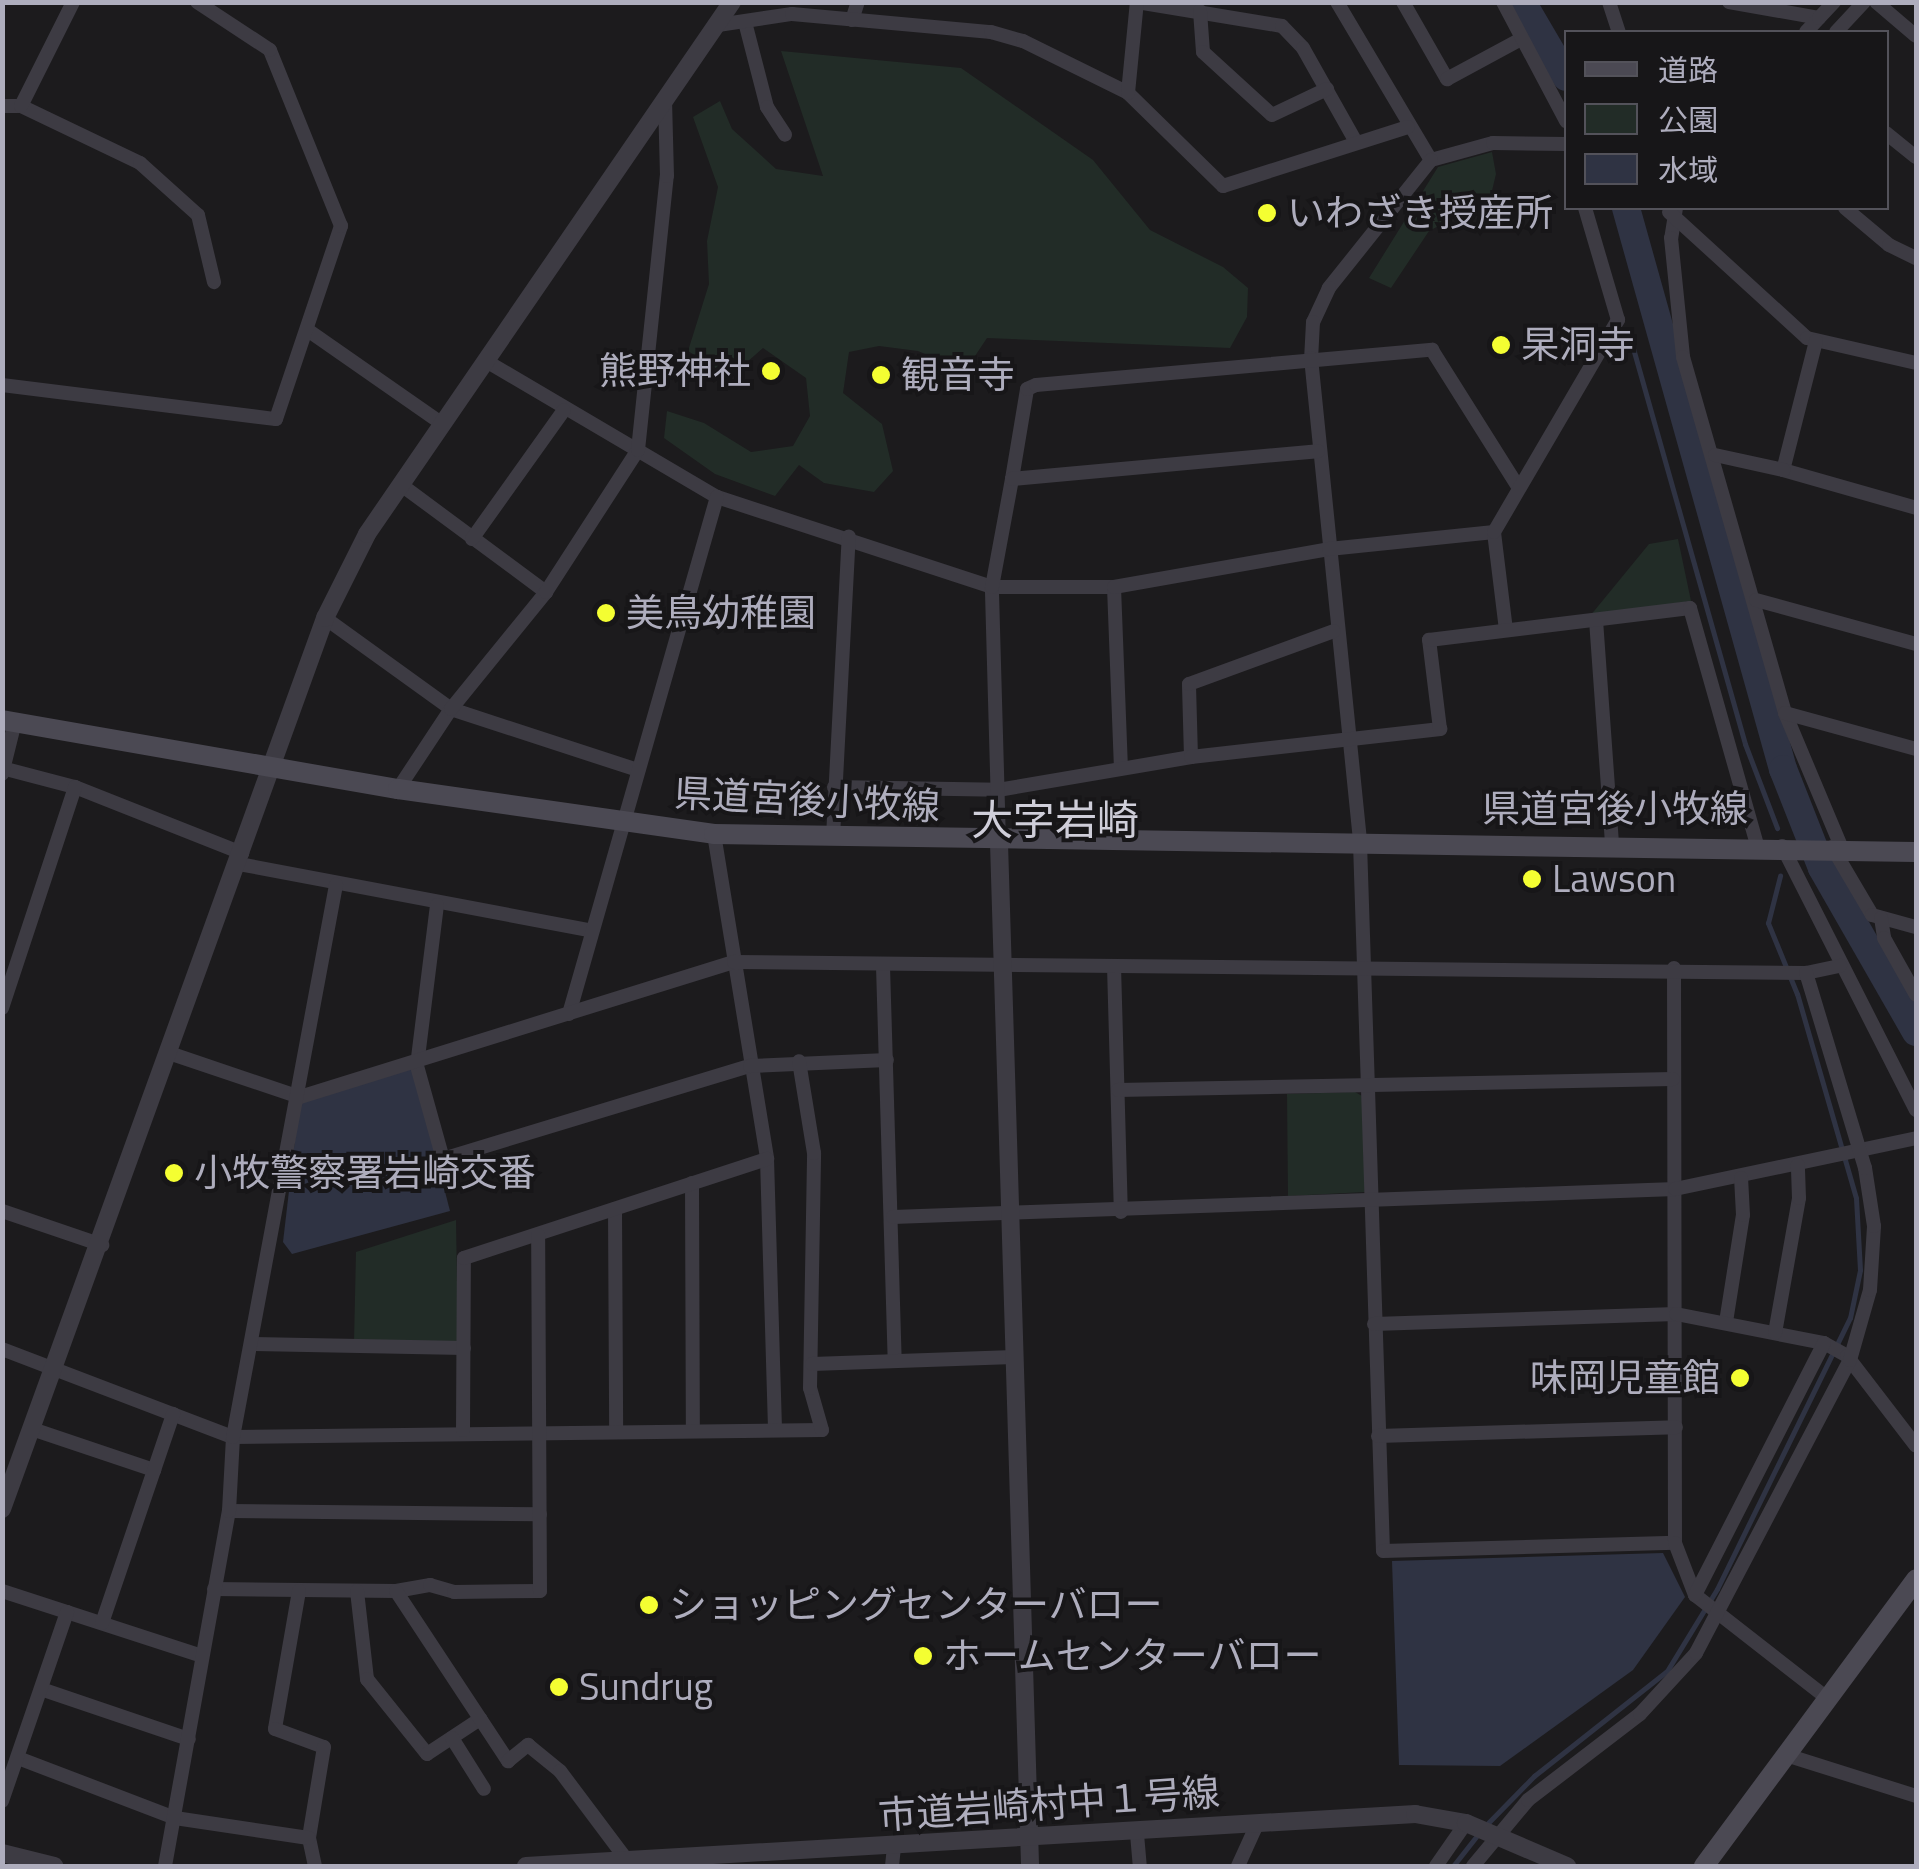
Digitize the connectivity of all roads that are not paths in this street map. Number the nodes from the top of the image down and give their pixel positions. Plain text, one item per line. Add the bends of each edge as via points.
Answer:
1 (74, 2) edge
2 (197, 2) edge
3 (732, 2) edge
4 (858, 2) edge
5 (1137, 2) edge
6 (1337, 2) edge
7 (1403, 2) edge
8 (1503, 2) edge
9 (1609, 2) edge
10 (1729, 2) edge
11 (1834, 2) edge
12 (1864, 2) edge
13 (1876, 2) edge
14 (795, 8) edge
15 (1200, 11) junction
16 (1820, 18) junction
17 (852, 20) junction
18 (745, 22) junction
19 (718, 25) junction
20 (1618, 30) edge
21 (1808, 30) edge
22 (1838, 30) edge
23 (1916, 36) edge
24 (1521, 38) junction
25 (1326, 90) junction
26 (1128, 93) junction
27 (665, 101) junction
28 (2, 106) edge
29 (20, 106) junction
30 (1564, 118) edge
31 (1408, 127) junction
32 (785, 136) dead end
33 (1889, 136) edge
34 (1356, 142) junction
35 (1564, 144) edge
36 (1916, 158) edge
37 (1431, 160) junction
38 (1585, 210) edge
39 (1670, 210) edge
40 (1847, 210) edge
41 (1916, 258) edge
42 (214, 282) dead end
43 (309, 331) junction
44 (1816, 341) junction
45 (1310, 358) junction
46 (486, 361) junction
47 (1916, 363) edge
48 (2, 385) edge
49 (564, 410) junction
50 (440, 423) junction
51 (638, 450) junction
52 (1318, 451) junction
53 (1715, 455) junction
54 (1783, 470) junction
55 (1012, 479) junction
56 (400, 484) junction
57 (1518, 488) junction
58 (716, 497) junction
59 (1916, 508) edge
60 (1494, 532) junction
61 (849, 536) junction
62 (472, 538) junction
63 (1329, 549) junction
64 (992, 587) junction
65 (1114, 587) junction
66 (546, 592) junction
67 (1756, 600) junction
68 (325, 618) junction
69 (1596, 620) junction
70 (1506, 630) junction
71 (1334, 632) junction
72 (1916, 644) edge
73 (451, 709) junction
74 (1785, 714) junction
75 (9, 721) edge
76 (1349, 738) junction
77 (1916, 749) edge
78 (1191, 757) junction
79 (274, 765) junction
80 (1121, 768) junction
81 (3, 770) edge
82 (638, 770) junction
83 (75, 787) junction
84 (834, 787) junction
85 (398, 789) junction
86 (998, 790) junction
87 (618, 824) junction
88 (714, 834) junction
89 (834, 837) junction
90 (999, 843) junction
91 (1360, 843) junction
92 (1612, 844) junction
93 (1757, 845) junction
94 (1788, 846) junction
95 (1836, 846) junction
96 (1916, 852) edge
97 (240, 858) junction
98 (336, 885) junction
99 (436, 905) junction
100 (1881, 918) junction
101 (1916, 926) edge
102 (589, 930) junction
103 (734, 962) junction
104 (1001, 964) junction
105 (884, 966) junction
106 (1114, 966) junction
107 (1840, 966) junction
108 (1366, 968) junction
109 (1674, 968) junction
110 (1806, 973) junction
111 (6, 984) edge
112 (1916, 995) edge
113 (2, 1008) edge
114 (569, 1014) junction
115 (172, 1054) junction
116 (887, 1060) junction
117 (799, 1061) junction
118 (417, 1066) junction
119 (750, 1066) junction
120 (1673, 1079) junction
121 (1368, 1085) junction
122 (1118, 1090) junction
123 (300, 1097) junction
124 (1916, 1110) edge
125 (1916, 1138) edge
126 (1856, 1150) junction
127 (767, 1158) junction
128 (1798, 1166) junction
129 (1741, 1178) junction
130 (692, 1184) junction
131 (1675, 1189) junction
132 (1374, 1202) junction
133 (615, 1209) junction
134 (2, 1211) edge
135 (1120, 1212) junction
136 (1009, 1214) junction
137 (893, 1217) junction
138 (538, 1235) junction
139 (102, 1245) junction
140 (1676, 1314) junction
141 (1726, 1322) junction
142 (1374, 1324) junction
143 (1776, 1333) junction
144 (1826, 1343) junction
145 (253, 1344) junction
146 (464, 1348) junction
147 (2, 1350) edge
148 (1014, 1357) junction
149 (1848, 1358) junction
150 (895, 1360) junction
151 (812, 1364) junction
152 (54, 1368) junction
153 (172, 1414) junction
154 (1676, 1428) junction
155 (32, 1429) junction
156 (775, 1429) junction
157 (463, 1430) junction
158 (693, 1430) junction
159 (539, 1431) junction
160 (616, 1431) junction
161 (1378, 1436) junction
162 (233, 1437) junction
163 (1915, 1438) edge
164 (154, 1470) junction
165 (2, 1510) edge
166 (229, 1511) junction
167 (540, 1514) junction
168 (1675, 1543) junction
169 (1916, 1579) edge
170 (214, 1589) junction
171 (2, 1591) edge
172 (298, 1591) junction
173 (357, 1591) junction
174 (396, 1591) junction
175 (1695, 1595) junction
176 (67, 1612) junction
177 (1717, 1613) junction
178 (102, 1624) junction
179 (202, 1656) junction
180 (41, 1689) junction
181 (1827, 1698) junction
182 (480, 1719) junction
183 (452, 1738) junction
184 (189, 1739) junction
185 (1786, 1755) junction
186 (18, 1758) junction
187 (484, 1789) dead end
188 (1916, 1796) edge
189 (2, 1801) edge
190 (175, 1818) junction
191 (1258, 1822) junction
192 (1466, 1823) junction
193 (1137, 1834) junction
194 (1495, 1834) junction
195 (309, 1838) junction
196 (1028, 1842) junction
197 (894, 1847) junction
198 (2, 1853) edge
199 (626, 1858) junction
200 (799, 1860) edge
201 (679, 1862) edge
202 (54, 1866) edge
203 (165, 1866) edge
204 (316, 1866) edge
205 (526, 1866) edge
206 (892, 1866) edge
207 (1030, 1866) edge
208 (1140, 1866) edge
209 (1238, 1866) edge
210 (1436, 1866) edge
211 (1473, 1866) edge
212 (1568, 1866) edge
213 (1704, 1866) edge

1 - 29 street
2 - 43 street via 270,50 342,226
3 - 19 street
4 - 17 street
5 - 15 street
5 - 26 street
6 - 31 street
7 - 24 street via 1447,79
8 - 24 street
9 - 20 street
10 - 16 street
11 - 16 street
12 - 22 street
13 - 23 street
14 - 17 street
14 - 18 street
15 - 25 street via 1282,26
15 - 25 street via 1203,52 1272,116
16 - 21 street
17 - 26 street via 991,32
18 - 19 street
18 - 32 street via 767,107
19 - 27 street
24 - 30 street
25 - 34 street
26 - 34 street via 1223,186
27 - 46 street
27 - 51 street via 667,176
28 - 29 street
29 - 42 street via 140,163 192,208 204,227
31 - 34 street
31 - 37 street
33 - 36 street
35 - 37 street via 1494,143
37 - 45 street via 1329,288 1313,322
38 - 57 street via 1618,320
39 - 44 street
39 - 53 street via 1679,337
40 - 41 street
43 - 48 street via 271,421
43 - 50 street
44 - 47 street
44 - 54 street
45 - 52 street
45 - 55 street via 1036,384 1027,389
45 - 57 street via 1432,350
46 - 49 street
46 - 50 street
49 - 51 street
49 - 62 street
50 - 56 street
51 - 58 street
51 - 66 street
52 - 55 street
52 - 63 street
53 - 54 street
53 - 67 street
54 - 59 street
55 - 64 street
56 - 62 street
56 - 68 street
57 - 60 street
58 - 61 street
58 - 82 street
60 - 63 street
60 - 70 street
61 - 64 street
61 - 84 street
62 - 66 street
63 - 65 street
63 - 71 street
64 - 65 street
64 - 86 street
65 - 80 street
66 - 73 street
67 - 72 street
67 - 74 street
68 - 73 street
68 - 79 street
69 - 70 street
69 - 92 street
69 - 93 street via 1690,608
70 - 76 street via 1429,640 1440,729
71 - 76 street
71 - 78 street via 1189,684
73 - 82 street
73 - 85 street
74 - 77 street
74 - 95 street
75 - 79 main road, 県道宮後小牧線
75 - 81 street
76 - 78 street
76 - 91 street
78 - 80 street
79 - 85 main road, 県道宮後小牧線
79 - 97 street
80 - 86 street
81 - 83 street
82 - 87 street
83 - 97 street
83 - 111 street
84 - 86 street
84 - 89 street
85 - 87 main road, 県道宮後小牧線
86 - 90 street
87 - 88 main road, 県道宮後小牧線
87 - 102 street
88 - 89 main road, 県道宮後小牧線
88 - 103 street
89 - 90 main road, 県道宮後小牧線
90 - 91 main road, 県道宮後小牧線
90 - 104 street
91 - 92 main road, 県道宮後小牧線
91 - 108 street
92 - 93 main road, 県道宮後小牧線
93 - 94 main road, 県道宮後小牧線
94 - 95 main road, 県道宮後小牧線
94 - 107 street
95 - 96 main road, 県道宮後小牧線
95 - 100 street via 1872,915
97 - 98 street
97 - 115 street
98 - 99 street
98 - 123 street
99 - 102 street
99 - 118 street
100 - 101 street
100 - 112 street via 1884,938
102 - 114 street
103 - 105 street
103 - 114 street
103 - 119 street
104 - 105 street
104 - 106 street
104 - 136 street
105 - 116 street
106 - 108 street
106 - 122 street
107 - 110 street
107 - 124 street
108 - 109 street
108 - 121 street
109 - 110 street
109 - 120 street
110 - 126 street
111 - 113 street
114 - 118 street
115 - 123 street
115 - 139 street
116 - 117 street
116 - 137 street
117 - 119 street
117 - 151 street via 818,1222
118 - 119 street via 443,1159
118 - 123 street
119 - 127 street
120 - 121 street
120 - 131 street
121 - 122 street
121 - 132 street
122 - 135 street
123 - 145 street
125 - 126 street
126 - 128 street
126 - 149 street via 1874,1258
127 - 130 street
127 - 156 street
128 - 129 street
128 - 143 street via 1799,1198
129 - 131 street
129 - 141 street via 1743,1215
130 - 133 street
130 - 158 street
131 - 132 street
131 - 140 street
132 - 135 street
132 - 142 street
133 - 138 street
133 - 160 street
134 - 139 street
135 - 136 street
136 - 137 street
136 - 148 street
137 - 150 street
138 - 146 street via 464,1258
138 - 159 street
139 - 152 street
140 - 141 street
140 - 142 street
140 - 154 street
141 - 143 street
142 - 161 street
143 - 144 street
144 - 149 street
144 - 175 street
145 - 146 street
145 - 162 street
146 - 157 street
147 - 152 street
148 - 150 street
148 - 196 street
149 - 163 street
149 - 177 street
150 - 151 street
151 - 156 street via 810,1388 822,1430
152 - 153 street
152 - 155 street
153 - 162 street
153 - 164 street
154 - 161 street
154 - 168 street
155 - 164 street
155 - 165 street
156 - 158 street
157 - 159 street
157 - 162 street
158 - 160 street
159 - 160 street
159 - 167 street
161 - 168 street via 1383,1552
162 - 166 street
164 - 178 street
166 - 167 street
166 - 170 street
167 - 174 street via 540,1591 454,1592 430,1585
168 - 175 street
169 - 181 main road
170 - 172 street
170 - 179 street
171 - 176 street
172 - 173 street
172 - 195 street via 275,1729 324,1747
173 - 174 street
173 - 183 street via 367,1679 427,1754
174 - 182 street
175 - 177 street
176 - 178 street
176 - 180 street
177 - 181 street
177 - 194 street via 1674,1681 1552,1777
178 - 179 street
179 - 184 street
180 - 184 street
180 - 186 street
181 - 185 main road
182 - 183 street
182 - 199 street via 508,1762 528,1746 560,1771
183 - 187 street
184 - 190 street
185 - 188 street
185 - 213 main road
186 - 189 street
186 - 190 street
190 - 195 street
190 - 203 street
191 - 192 street, 市道岩崎村中１号線 via 1415,1814
191 - 193 street, 市道岩崎村中１号線
191 - 209 street
192 - 194 street, 市道岩崎村中１号線
192 - 210 street
193 - 196 street, 市道岩崎村中１号線
193 - 208 street
194 - 211 street
194 - 212 street, 市道岩崎村中１号線
195 - 204 street
196 - 197 street, 市道岩崎村中１号線
196 - 207 street
197 - 200 street, 市道岩崎村中１号線
197 - 206 street
198 - 202 street
199 - 201 street, 市道岩崎村中１号線
199 - 205 street, 市道岩崎村中１号線
200 - 201 street, 市道岩崎村中１号線

